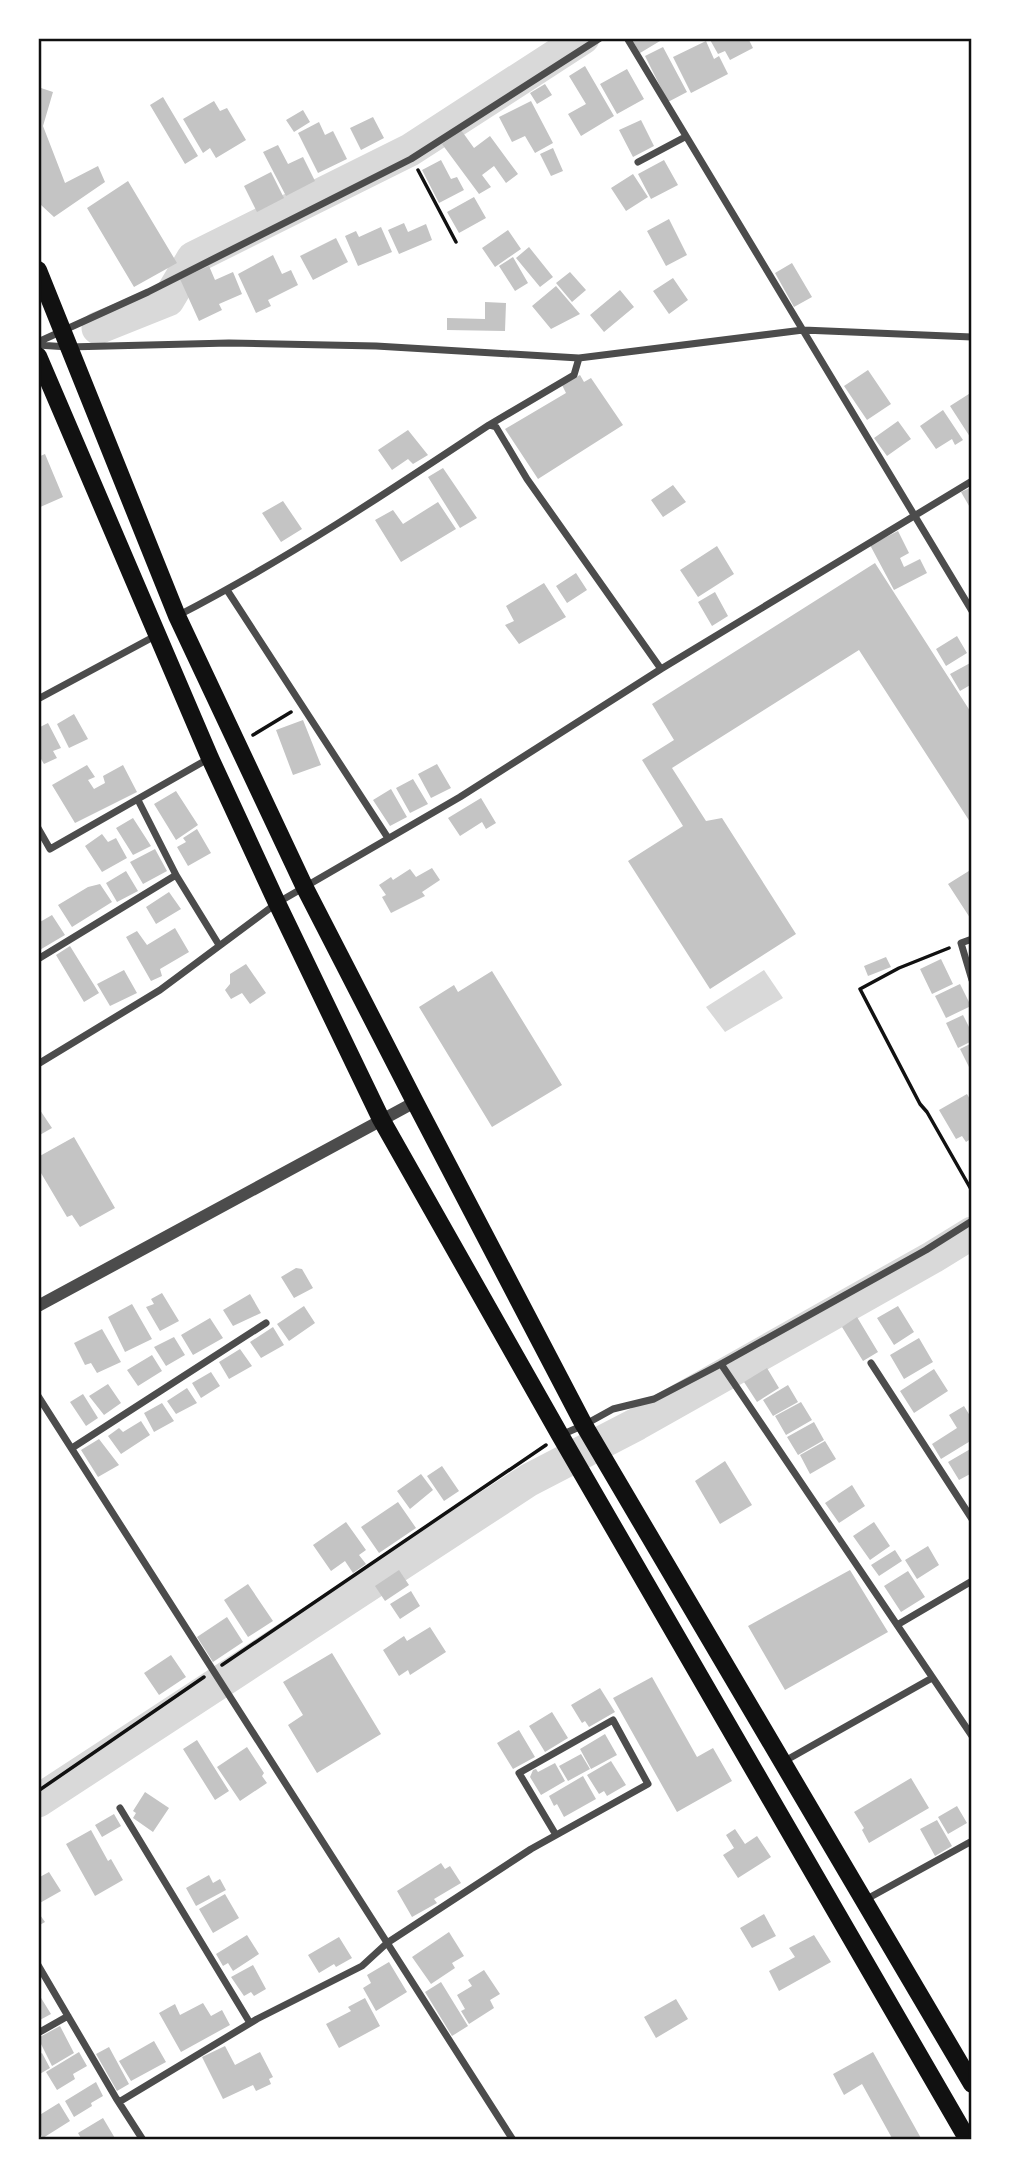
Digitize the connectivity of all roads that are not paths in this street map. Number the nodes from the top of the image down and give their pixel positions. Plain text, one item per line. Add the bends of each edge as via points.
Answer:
1 (600, 38) edge
2 (627, 38) edge
3 (685, 138) junction
4 (638, 162) dead end
5 (38, 270) edge
6 (803, 330) junction
7 (971, 337) edge
8 (65, 339) junction
9 (38, 343) edge
10 (38, 356) edge
11 (579, 358) junction
12 (489, 425) junction
13 (971, 481) edge
14 (912, 517) junction
15 (227, 590) junction
16 (971, 611) edge
17 (177, 616) junction
18 (158, 635) junction
19 (661, 669) junction
20 (38, 699) edge
21 (210, 758) junction
22 (138, 800) junction
23 (38, 828) edge
24 (388, 838) junction
25 (176, 875) junction
26 (305, 888) junction
27 (276, 903) junction
28 (971, 939) edge
29 (219, 945) junction
30 (38, 958) edge
31 (971, 980) edge
32 (38, 1064) edge
33 (415, 1102) junction
34 (381, 1119) junction
35 (971, 1221) edge
36 (38, 1306) edge
37 (266, 1323) dead end
38 (871, 1363) dead end
39 (721, 1364) junction
40 (38, 1396) edge
41 (586, 1428) junction
42 (562, 1439) junction
43 (72, 1448) junction
44 (971, 1519) edge
45 (971, 1581) edge
46 (897, 1625) junction
47 (932, 1678) junction
48 (971, 1737) edge
49 (783, 1762) junction
50 (120, 1808) dead end
51 (556, 1836) junction
52 (971, 1841) edge
53 (864, 1900) junction
54 (387, 1942) junction
55 (38, 1965) edge
56 (68, 2016) junction
57 (250, 2023) junction
58 (38, 2033) edge
59 (971, 2084) edge
60 (119, 2102) junction
61 (143, 2140) edge
62 (513, 2140) edge
63 (968, 2140) edge

1 - 8 street via 411,159
2 - 3 street
3 - 4 street
3 - 6 street
5 - 8 highway
6 - 7 street
6 - 11 street
6 - 14 street
8 - 9 street
8 - 9 street
8 - 11 street via 376,346
8 - 17 highway
10 - 18 highway
11 - 12 street via 574,375
12 - 15 street
12 - 19 street via 496,427 527,479
13 - 14 street
14 - 16 street
14 - 19 street
15 - 17 street
15 - 24 street
17 - 26 highway
18 - 20 street
18 - 21 highway
19 - 24 street
21 - 22 street
21 - 27 highway
22 - 23 street via 50,849
22 - 25 street
24 - 26 street
25 - 29 street
25 - 30 street
26 - 27 street
26 - 33 highway
27 - 29 street
27 - 34 highway
28 - 31 street via 961,943
29 - 32 street via 160,990
33 - 34 street
33 - 41 highway
34 - 36 street
34 - 42 highway
35 - 39 street
37 - 43 street
38 - 44 street
39 - 41 street via 654,1399 613,1409
39 - 46 street
40 - 43 street
41 - 42 street
41 - 49 highway
42 - 63 highway
43 - 54 street
45 - 46 street
46 - 47 street
47 - 48 street
47 - 49 street
49 - 53 highway
50 - 57 street
51 - 51 street via 519,1773 613,1720 648,1784
51 - 54 street
52 - 53 street
53 - 59 highway
54 - 57 street via 362,1966
54 - 62 street
55 - 56 street
56 - 58 street
56 - 60 street
57 - 60 street
60 - 61 street

